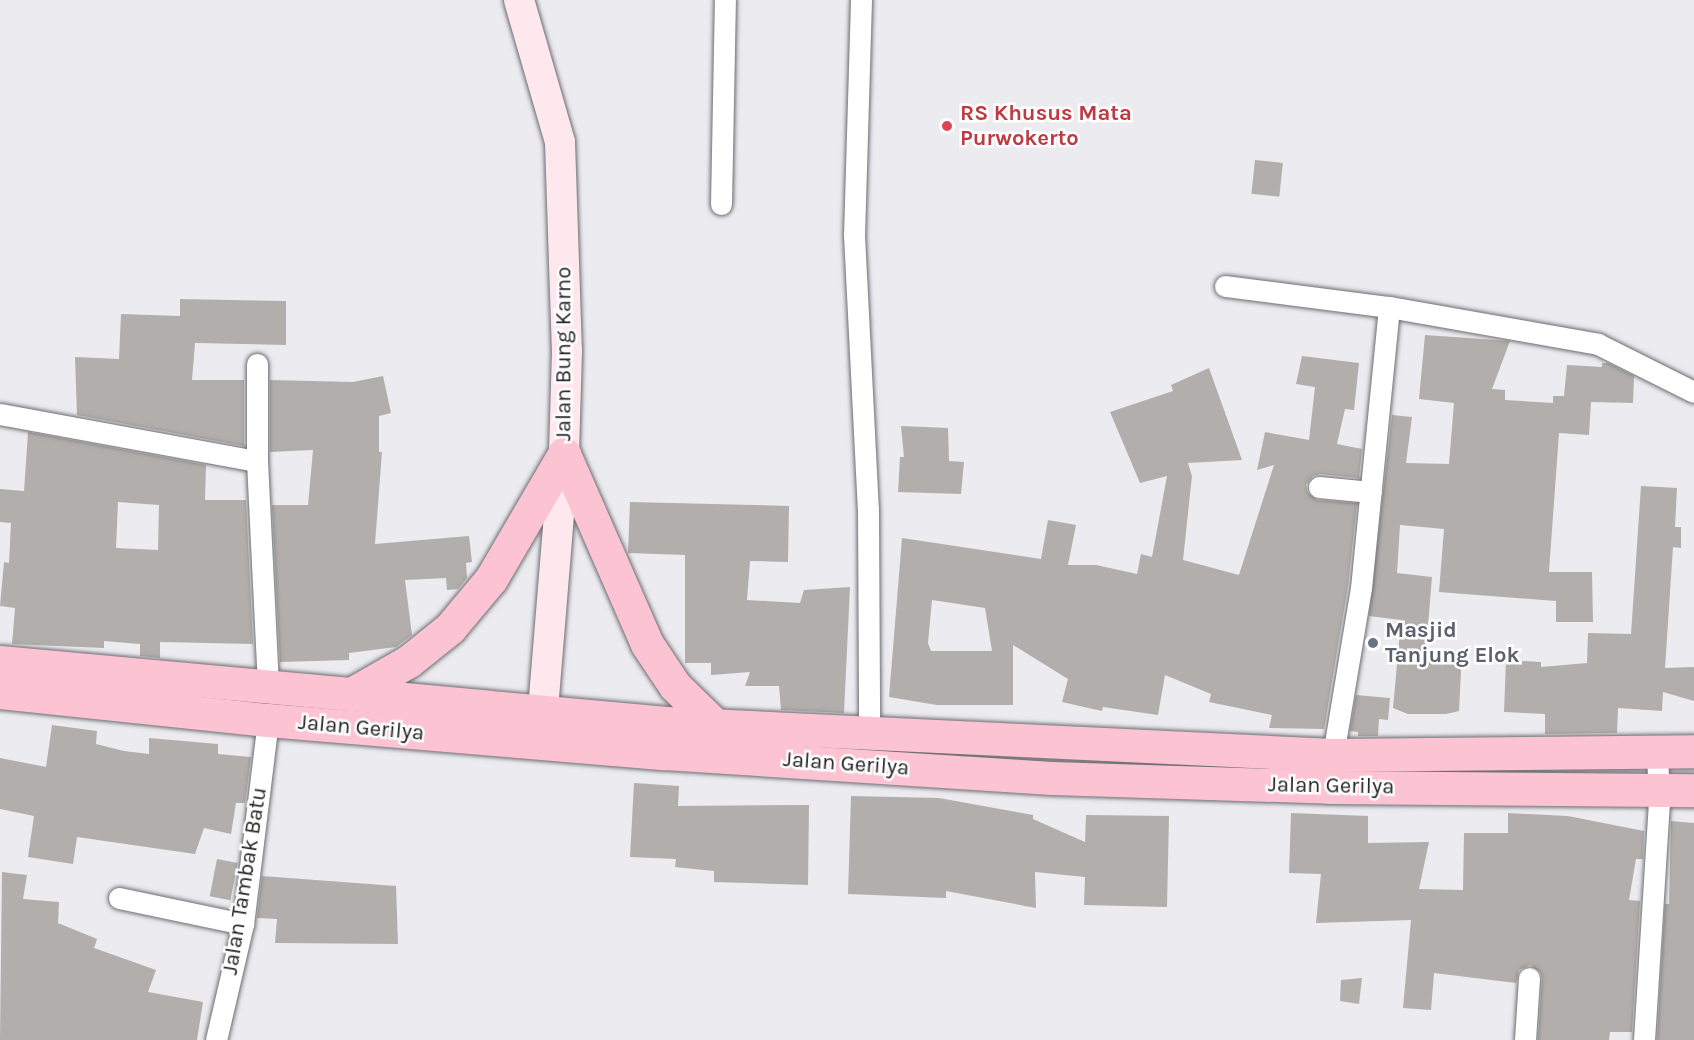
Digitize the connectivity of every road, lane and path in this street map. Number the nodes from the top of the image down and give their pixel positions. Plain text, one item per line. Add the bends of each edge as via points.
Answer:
1 (519, 0) edge
2 (725, 0) edge
3 (861, 0) edge
4 (721, 204) dead end
5 (1225, 286) dead end
6 (1389, 307) junction
7 (257, 364) dead end
8 (1694, 392) edge
9 (0, 414) edge
10 (564, 454) junction
11 (257, 461) junction
12 (1319, 487) dead end
13 (1371, 492) junction
14 (0, 662) edge
15 (268, 685) junction
16 (0, 692) edge
17 (352, 693) junction
18 (543, 712) junction
19 (268, 720) junction
20 (715, 725) junction
21 (869, 733) junction
22 (665, 738) junction
23 (1657, 751) junction
24 (1694, 751) edge
25 (1333, 755) junction
26 (1694, 790) edge
27 (1659, 791) junction
28 (118, 898) dead end
29 (243, 924) junction
30 (1529, 978) dead end
31 (216, 1040) edge
32 (1525, 1040) edge
33 (1644, 1040) edge

1 - 10 main road, Jalan Bung Karno via 560,142 567,351
2 - 4 street
3 - 21 street via 854,235 868,509
5 - 6 street
6 - 8 street via 1598,344
6 - 13 street
7 - 11 street
9 - 11 street
10 - 17 highway via 491,579 450,627 409,661
10 - 18 main road, Jalan Bung Karno
10 - 20 highway via 647,644 675,686
11 - 15 street
12 - 13 street
13 - 25 street via 1361,588
14 - 15 highway, Jalan Gerilya
15 - 17 highway, Jalan Gerilya
16 - 19 highway, Jalan Gerilya
17 - 18 highway, Jalan Gerilya
18 - 22 highway, Jalan Gerilya
19 - 22 highway, Jalan Gerilya
19 - 29 street, Jalan Tambak Batu
20 - 21 highway, Jalan Gerilya
20 - 22 highway, Jalan Gerilya
21 - 25 highway, Jalan Gerilya
22 - 27 highway, Jalan Gerilya via 1051,778 1330,787
23 - 24 highway, Jalan Gerilya
23 - 25 highway, Jalan Gerilya
23 - 27 street
26 - 27 highway, Jalan Gerilya
27 - 33 street
28 - 29 street
29 - 31 street, Jalan Tambak Batu
30 - 32 street

